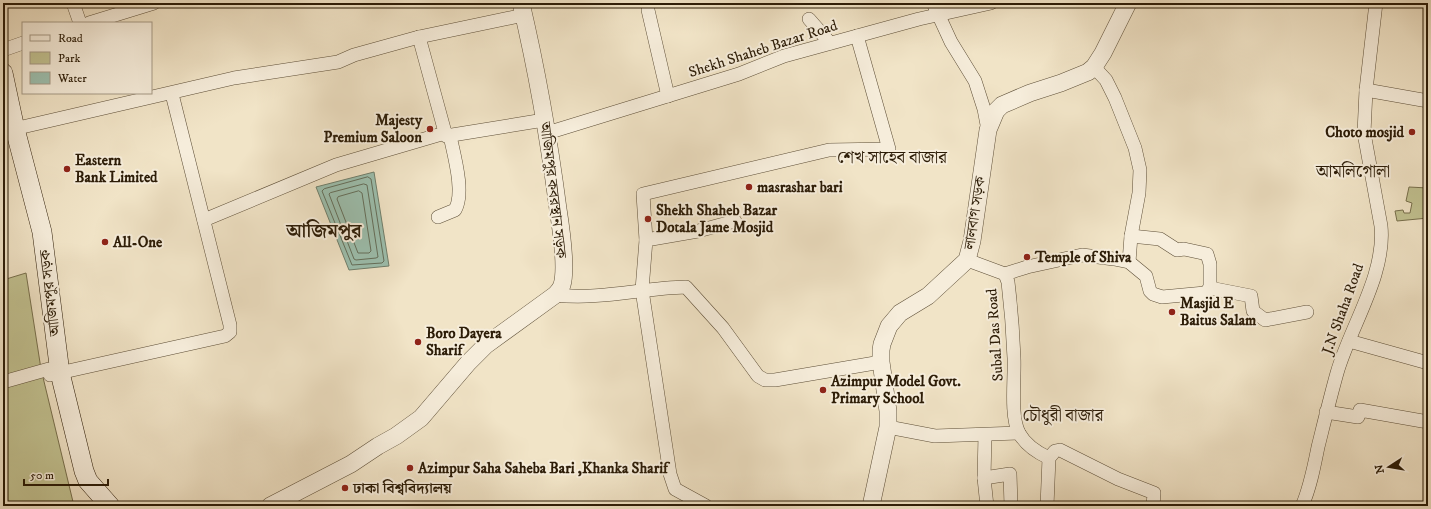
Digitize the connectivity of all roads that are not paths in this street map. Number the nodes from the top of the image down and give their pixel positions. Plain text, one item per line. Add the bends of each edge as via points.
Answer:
1 (73, 3) edge
2 (154, 3) edge
3 (933, 3) edge
4 (991, 3) edge
5 (1128, 3) edge
6 (1376, 3) edge
7 (523, 9) edge
8 (648, 10) dead end
9 (939, 16) junction
10 (809, 18) dead end
11 (80, 22) edge
12 (92, 22) edge
13 (857, 36) junction
14 (420, 37) junction
15 (22, 43) edge
16 (830, 43) junction
17 (3, 50) edge
18 (1094, 67) junction
19 (3, 73) edge
20 (1366, 90) junction
21 (172, 94) junction
22 (668, 96) junction
23 (1428, 101) edge
24 (544, 121) junction
25 (574, 125) junction
26 (8, 128) edge
27 (988, 130) junction
28 (448, 134) junction
29 (438, 217) dead end
30 (204, 220) junction
31 (735, 221) dead end
32 (1131, 236) junction
33 (646, 240) junction
34 (967, 260) junction
35 (1129, 262) junction
36 (1005, 274) junction
37 (1210, 288) junction
38 (642, 290) junction
39 (556, 295) junction
40 (1307, 312) dead end
41 (1349, 341) junction
42 (881, 362) junction
43 (1428, 363) edge
44 (53, 373) junction
45 (3, 382) edge
46 (1326, 412) junction
47 (1428, 422) edge
48 (888, 427) junction
49 (1019, 433) junction
50 (985, 435) junction
51 (1049, 458) junction
52 (984, 478) junction
53 (97, 506) edge
54 (110, 506) edge
55 (270, 506) edge
56 (706, 506) edge
57 (871, 506) edge
58 (987, 506) edge
59 (1011, 506) edge
60 (1047, 506) edge
61 (1153, 506) edge
62 (1302, 506) edge

1 - 11 street
2 - 12 street
3 - 9 street
4 - 9 street, Shekh Shaheb Bazar Road
5 - 18 street, লালবাগ সড়ক
6 - 20 street, J.N Shaha Road
7 - 14 street
7 - 24 street, আজিমপুর কবরস্থান সড়ক
8 - 22 street
9 - 13 street, Shekh Shaheb Bazar Road
9 - 27 street via 975,82
10 - 16 street
13 - 16 street, Shekh Shaheb Bazar Road
13 - 33 street via 889,149 829,150 643,194
14 - 21 street via 354,55 338,62 234,78
14 - 28 street
15 - 17 street
16 - 22 street, Shekh Shaheb Bazar Road
18 - 27 street, লালবাগ সড়ক via 1077,77 1002,105 996,111
18 - 32 street via 1106,80 1115,98 1135,148 1140,170 1139,193
19 - 26 main road, আজিমপুর সড়ক
20 - 23 street
20 - 41 street, J.N Shaha Road via 1364,133 1383,239 1372,286
21 - 26 street
21 - 30 street
22 - 25 street, Shekh Shaheb Bazar Road
24 - 25 street, Shekh Shaheb Bazar Road
24 - 25 street
24 - 28 street, Shekh Shaheb Bazar Road
24 - 39 street, আজিমপুর কবরস্থান সড়ক via 562,241 563,277
26 - 44 main road, আজিমপুর সড়ক via 32,233
27 - 34 street, লালবাগ সড়ক
28 - 29 street via 459,200 455,210
28 - 30 street, Shekh Shaheb Bazar Road via 336,165
30 - 44 street via 230,332 225,336
31 - 33 street via 698,231
32 - 35 street
32 - 37 street via 1160,239 1177,250 1207,254 1210,264
33 - 38 street
34 - 36 street, Subal Das Road
34 - 42 street, লালবাগ সড়ক via 928,296 900,313 889,326 880,350
35 - 36 street via 1082,255
35 - 37 street via 1146,276 1150,291 1162,298 1205,293
36 - 49 street, Subal Das Road via 1008,282 1014,357 1014,416
37 - 40 street via 1251,296 1253,311 1265,320
38 - 39 street via 586,297
38 - 42 street via 686,287 723,328 758,376 765,380
38 - 56 street via 670,474 675,489
39 - 55 street via 486,345 421,418 351,464
41 - 43 street
41 - 46 street, J.N Shaha Road via 1337,371
42 - 48 street, লালবাগ সড়ক
44 - 45 street
44 - 53 main road, আজিমপুর সড়ক via 75,475 80,488
44 - 54 main road, আজিমপুর সড়ক via 88,481
46 - 47 street via 1358,417 1360,410
46 - 62 street, J.N Shaha Road
48 - 50 street via 935,436
48 - 57 street, লালবাগ সড়ক
49 - 50 street
49 - 51 street, Subal Das Road via 1029,445
50 - 52 street
51 - 60 street
51 - 61 street via 1055,450 1060,450 1118,479 1154,492
52 - 58 street
52 - 59 street via 1010,474

